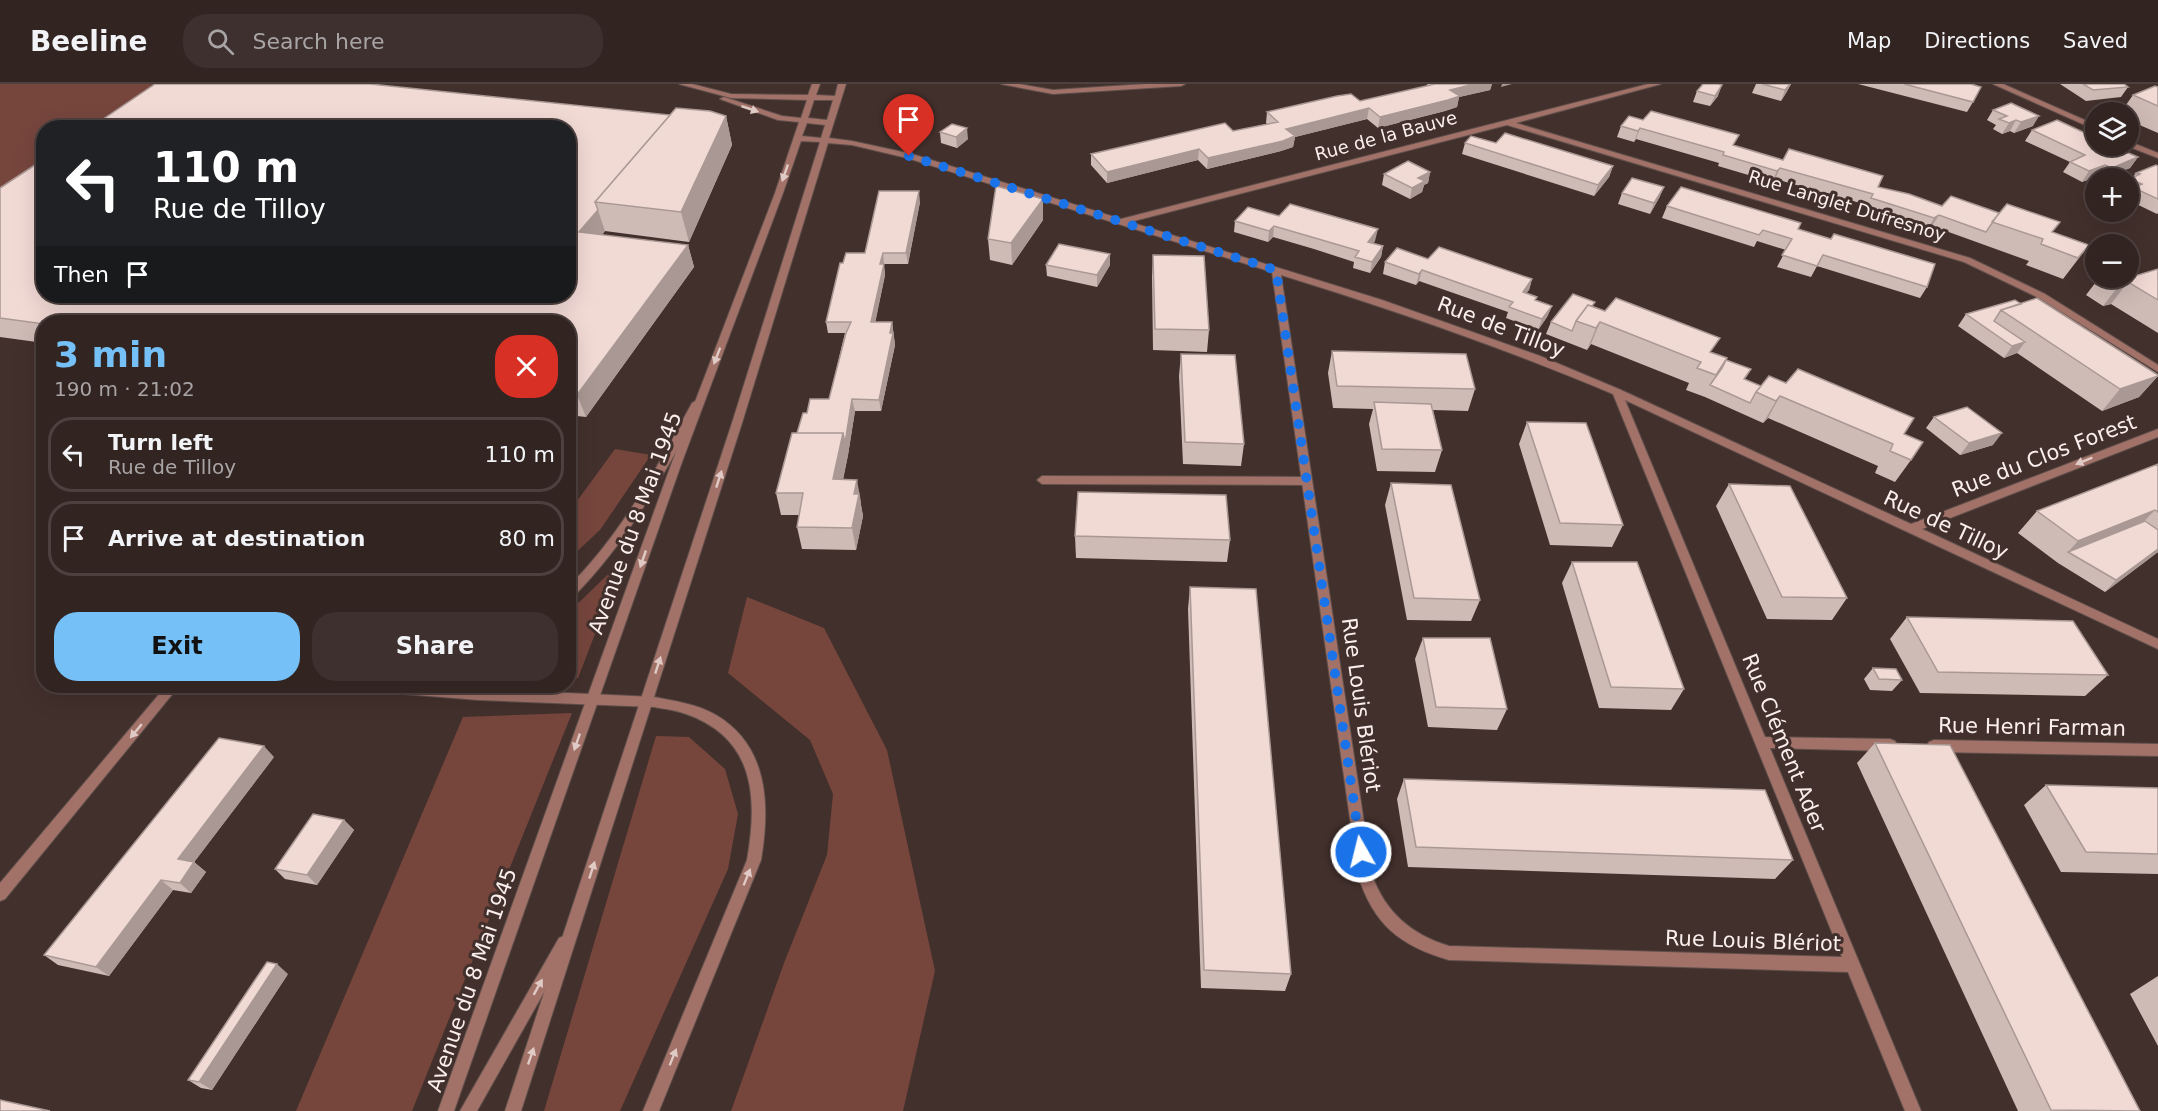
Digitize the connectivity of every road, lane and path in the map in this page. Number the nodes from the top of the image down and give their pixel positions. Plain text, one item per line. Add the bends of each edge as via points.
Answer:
1 (683, 84) edge
2 (816, 84) edge
3 (842, 84) edge
4 (1005, 84) edge
5 (1181, 84) edge
6 (1657, 84) edge
7 (1997, 84) edge
8 (695, 88) junction
9 (811, 98) junction
10 (838, 98) junction
11 (803, 122) junction
12 (1506, 122) junction
13 (830, 123) junction
14 (2085, 123) edge
15 (798, 138) junction
16 (825, 139) junction
17 (2139, 148) edge
18 (2158, 156) edge
19 (1123, 221) junction
20 (1276, 270) junction
21 (2158, 369) edge
22 (706, 386) junction
23 (1617, 392) junction
24 (2158, 433) edge
25 (1042, 480) dead end
26 (1307, 481) junction
27 (1911, 529) junction
28 (576, 587) edge
29 (2158, 644) edge
30 (167, 693) edge
31 (447, 693) edge
32 (592, 700) junction
33 (646, 702) junction
34 (1761, 742) junction
35 (1901, 745) edge
36 (1924, 745) edge
37 (2158, 750) edge
38 (0, 894) edge
39 (573, 930) junction
40 (1853, 965) junction
41 (446, 1111) edge
42 (468, 1111) edge
43 (513, 1111) edge
44 (651, 1111) edge
45 (1913, 1111) edge

1 - 8 street
2 - 9 street, Avenue du 8 Mai 1945
3 - 10 street
4 - 5 street via 1053,92
6 - 12 street, Rue de la Bauve
7 - 14 street
8 - 9 street via 731,96
8 -> 11 street via 762,113
9 - 10 street
9 - 11 street, Avenue du 8 Mai 1945
10 - 13 street
11 - 13 street
11 - 15 street, Avenue du 8 Mai 1945
12 - 19 street, Rue de la Bauve
12 - 21 street, Rue Langlet Dufresnoy via 1967,260 2042,296
13 - 16 street
15 - 16 street, Rue de Tilloy
15 -> 22 street, Avenue du 8 Mai 1945
16 - 19 street, Rue de Tilloy via 890,150
33 -> 16 street
17 - 18 street
19 - 20 street, Rue de Tilloy
20 - 23 street, Rue de Tilloy via 1456,328
20 - 26 street, Rue Louis Blériot
22 - 28 street via 638,513 605,558
22 -> 32 street, Avenue du 8 Mai 1945
23 - 27 street, Rue de Tilloy
23 - 34 street, Rue Clément Ader
24 -> 27 street, Rue du Clos Forest
25 - 26 street
26 - 40 street, Rue Louis Blériot via 1365,875 1377,905 1399,930 1432,949 1449,953
27 - 29 street, Rue de Tilloy
30 -> 38 street
31 - 32 street
32 - 33 street
32 -> 41 street, Avenue du 8 Mai 1945
39 -> 33 street
44 -> 33 street via 754,860 762,808 756,773 739,744 725,730 695,712
34 - 35 street
34 - 40 street, Rue Clément Ader
36 - 37 street, Rue Henri Farman
42 -> 39 street
43 -> 39 street
40 - 45 street, Rue Clément Ader

